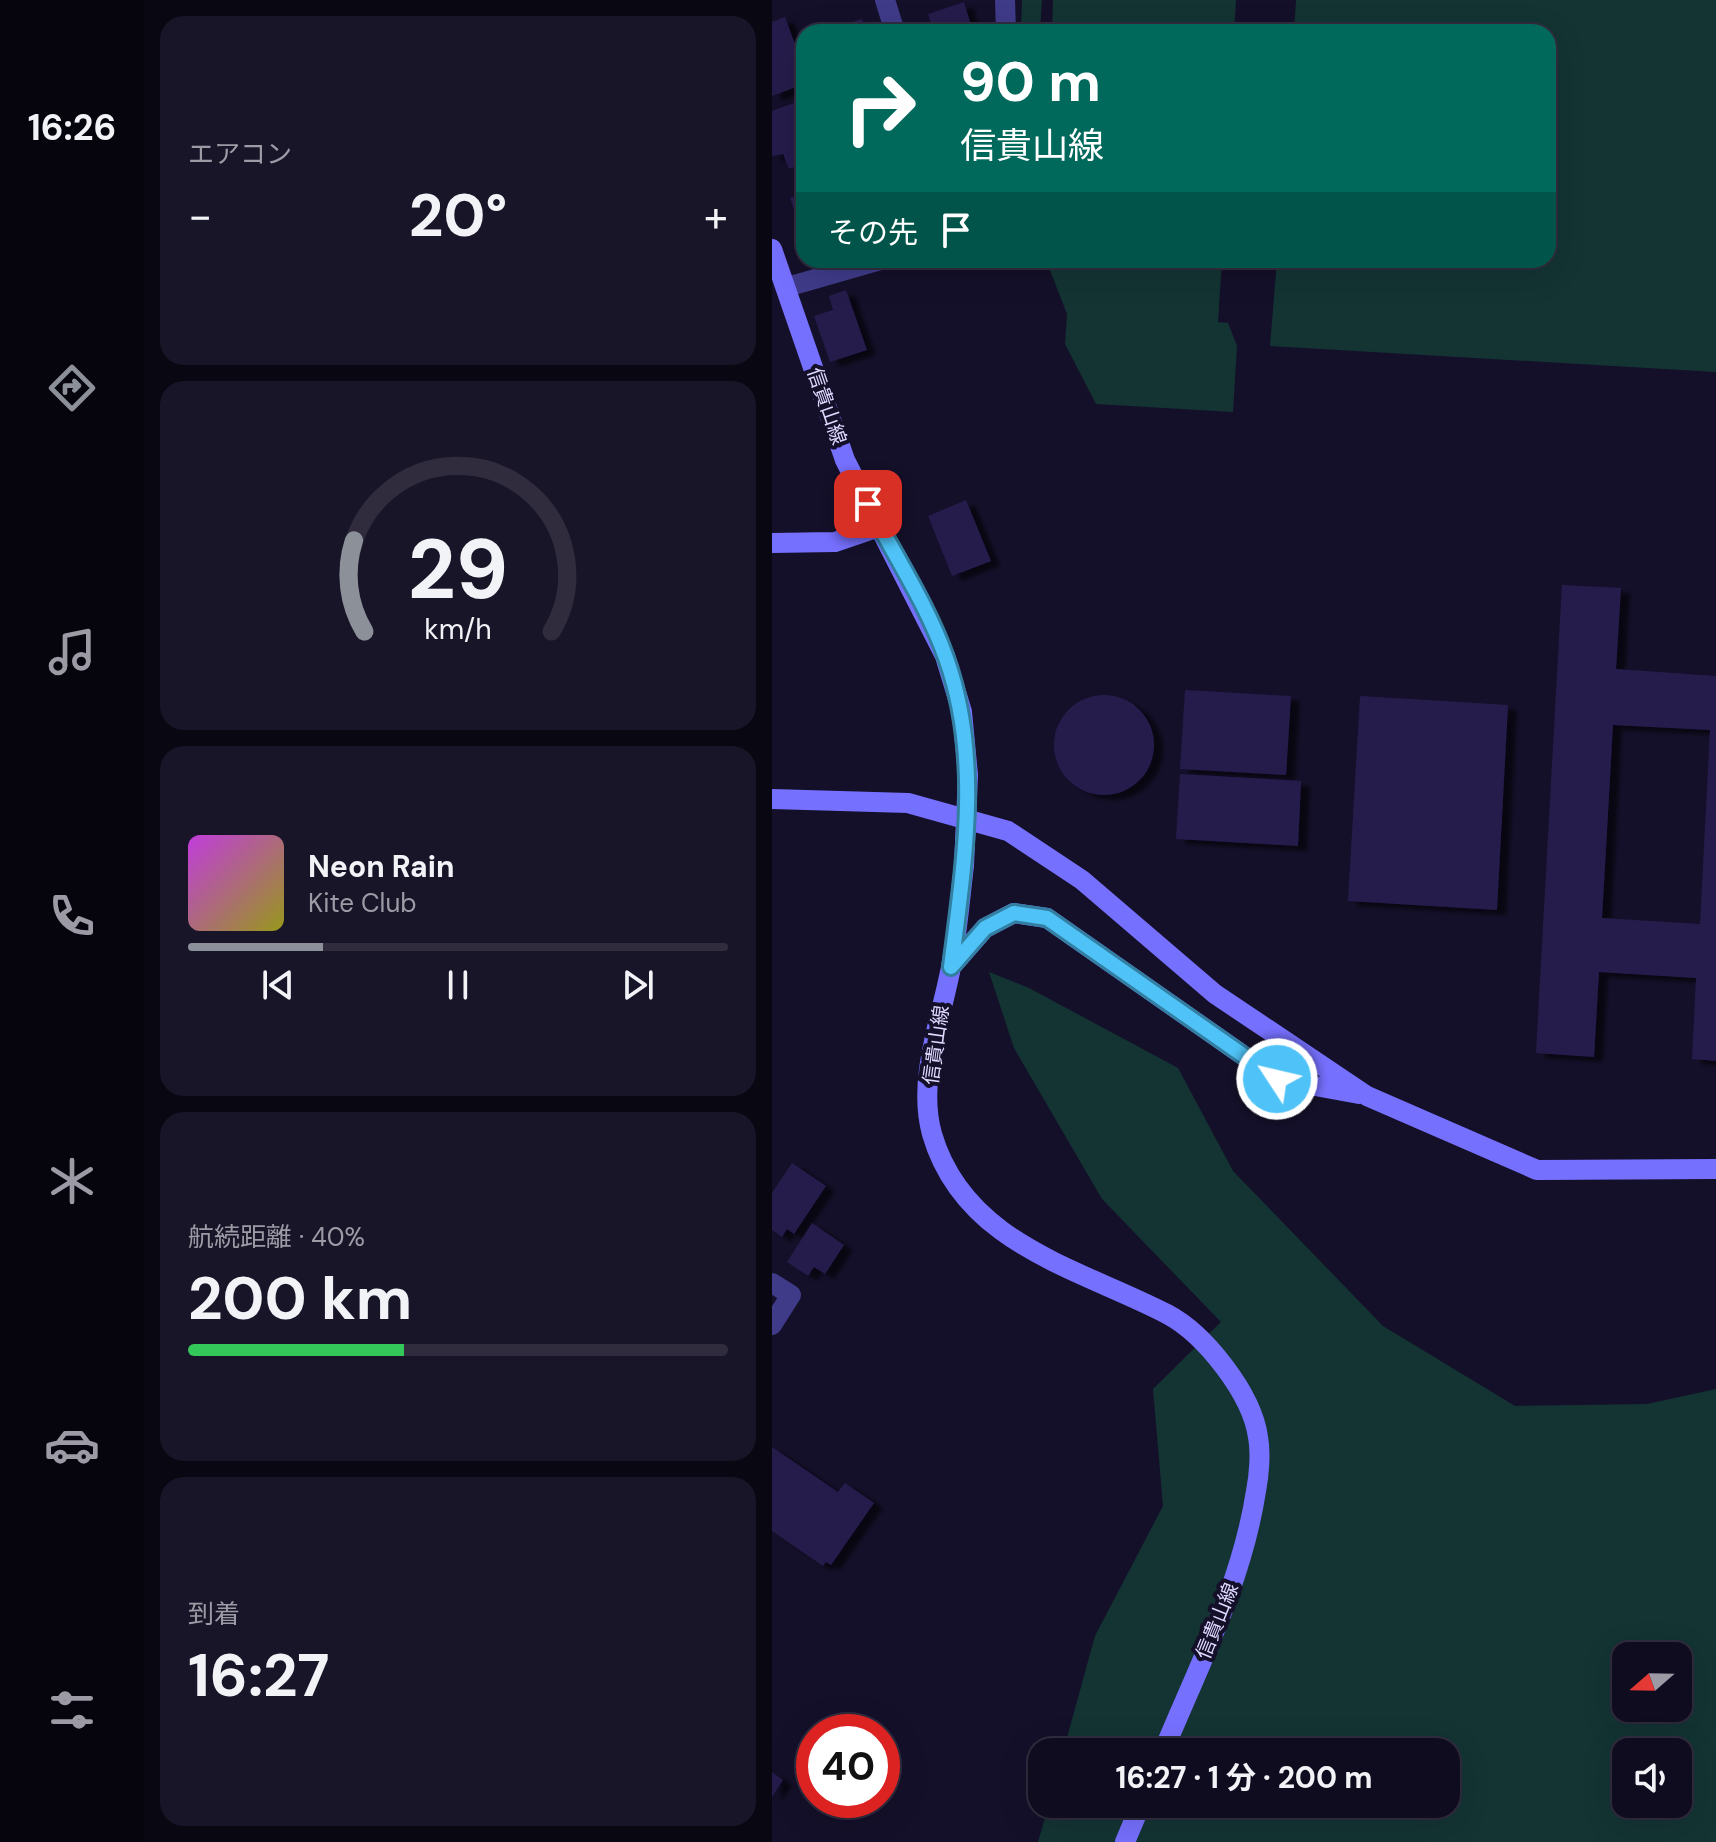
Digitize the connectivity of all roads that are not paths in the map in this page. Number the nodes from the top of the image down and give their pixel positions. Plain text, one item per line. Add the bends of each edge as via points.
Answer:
1 (885, 0) edge
2 (1005, 0) edge
3 (892, 24) edge
4 (1006, 24) edge
5 (772, 249) edge
6 (853, 268) edge
7 (787, 287) junction
8 (879, 527) junction
9 (772, 543) edge
10 (772, 799) edge
11 (951, 967) junction
12 (1367, 1096) junction
13 (1716, 1169) edge
14 (772, 1283) edge
15 (772, 1325) edge
16 (1169, 1738) edge
17 (1135, 1818) edge
18 (1125, 1842) edge

1 - 3 street
2 - 4 street
5 - 7 main road, 信貴山線
6 - 7 street
7 - 8 main road, 信貴山線 via 845,460
8 - 9 main road via 835,542
8 - 11 main road, 信貴山線, bridge via 945,656 962,712 968,775
10 - 12 main road via 908,803 1008,831 1082,880 1215,994
11 - 12 main road via 985,928 1014,913 1047,918 1277,1079
11 - 16 main road, 信貴山線 via 928,1085 932,1133 958,1191 996,1228 1041,1258 1170,1315 1200,1339 1239,1388 1258,1436 1256,1490 1235,1578
12 - 13 main road via 1537,1170
14 - 15 street via 791,1295
17 - 18 main road

